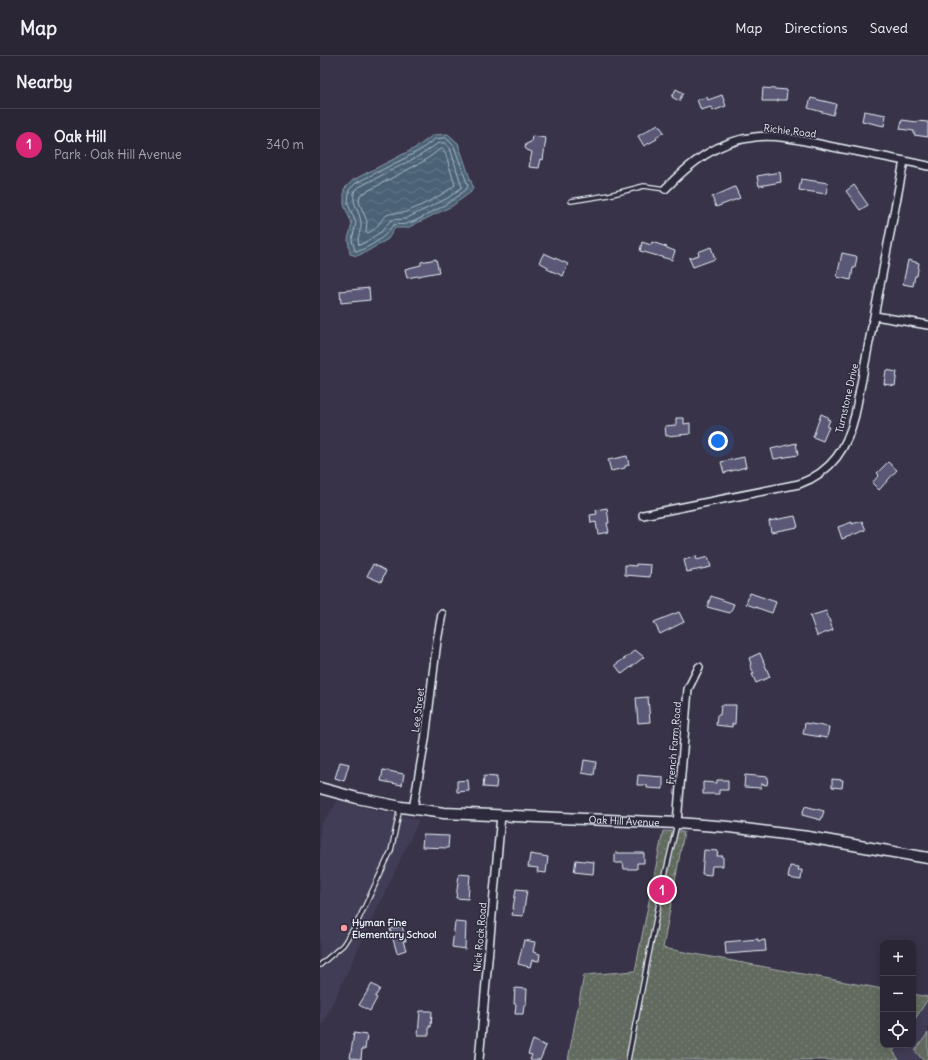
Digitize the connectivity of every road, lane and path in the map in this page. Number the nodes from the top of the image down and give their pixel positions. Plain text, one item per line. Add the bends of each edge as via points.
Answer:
1 (904, 161) junction
2 (928, 166) edge
3 (664, 189) joint
4 (571, 201) dead end
5 (874, 316) junction
6 (928, 325) edge
7 (643, 515) dead end
8 (442, 614) dead end
9 (699, 667) dead end
10 (320, 788) edge
11 (401, 807) junction
12 (413, 809) junction
13 (501, 815) junction
14 (677, 823) junction
15 (928, 858) edge
16 (320, 965) edge
17 (479, 1060) edge
18 (628, 1060) edge

1 - 2 street, Richie Road
1 - 3 street, Richie Road via 793,139 755,137 738,140 709,152 686,168
1 - 5 street, Turnstone Drive
3 - 4 lane via 644,186
5 - 6 street
5 - 7 street, Turnstone Drive via 852,428 842,450 825,470 809,481 799,484
8 - 12 street, Lee Street
9 - 14 street, French Farm Road via 688,689
10 - 11 main road, Oak Hill Avenue
11 - 12 main road, Oak Hill Avenue
11 - 16 lane via 391,851 356,926 343,945
12 - 13 main road, Oak Hill Avenue
13 - 14 main road, Oak Hill Avenue
13 - 17 street, Nick Rock Road
14 - 15 main road, Oak Hill Avenue via 776,832
14 - 18 lane

